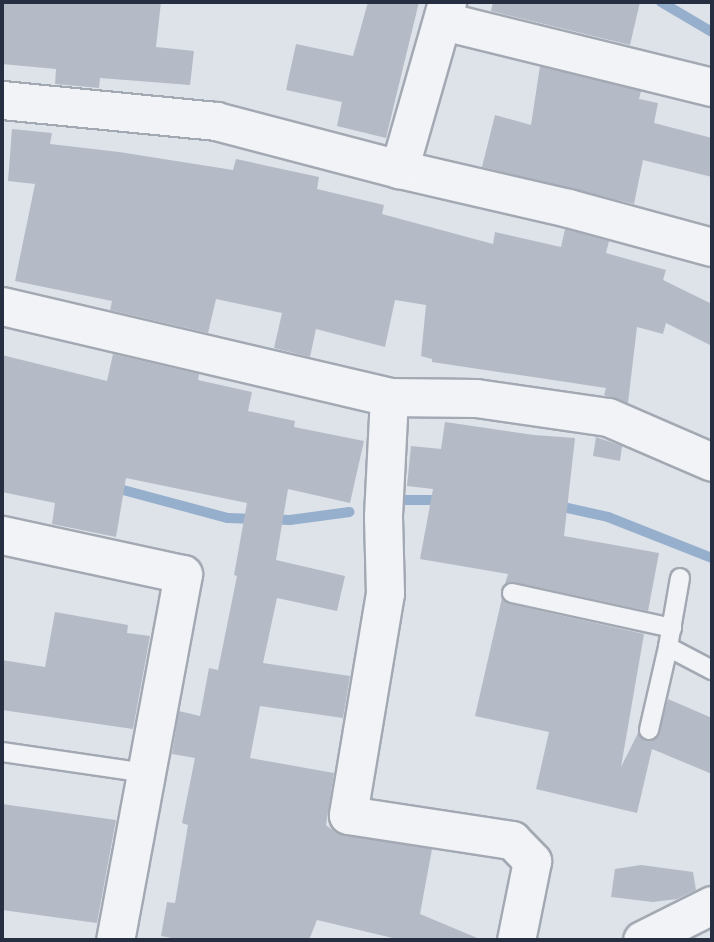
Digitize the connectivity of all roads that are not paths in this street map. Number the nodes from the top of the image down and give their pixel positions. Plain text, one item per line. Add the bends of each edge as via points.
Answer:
1 (445, 12) edge
2 (712, 87) edge
3 (2, 100) edge
4 (399, 169) junction
5 (712, 247) edge
6 (2, 306) edge
7 (389, 397) junction
8 (712, 462) edge
9 (2, 535) edge
10 (680, 578) dead end
11 (512, 593) dead end
12 (672, 628) junction
13 (668, 647) junction
14 (712, 670) edge
15 (649, 730) dead end
16 (2, 752) edge
17 (146, 773) junction
18 (712, 905) edge
19 (115, 940) edge
20 (516, 940) edge
21 (642, 940) edge

1 - 2 street
1 - 4 street
3 - 4 street via 216,121
4 - 5 street
6 - 7 street
7 - 8 street via 476,398 608,418
7 - 20 street via 383,517 385,593 348,815 512,840 532,861
9 - 17 street via 183,574
10 - 12 lane
11 - 12 lane
12 - 13 lane
13 - 14 lane
13 - 15 lane
16 - 17 lane
17 - 19 street
18 - 21 street

